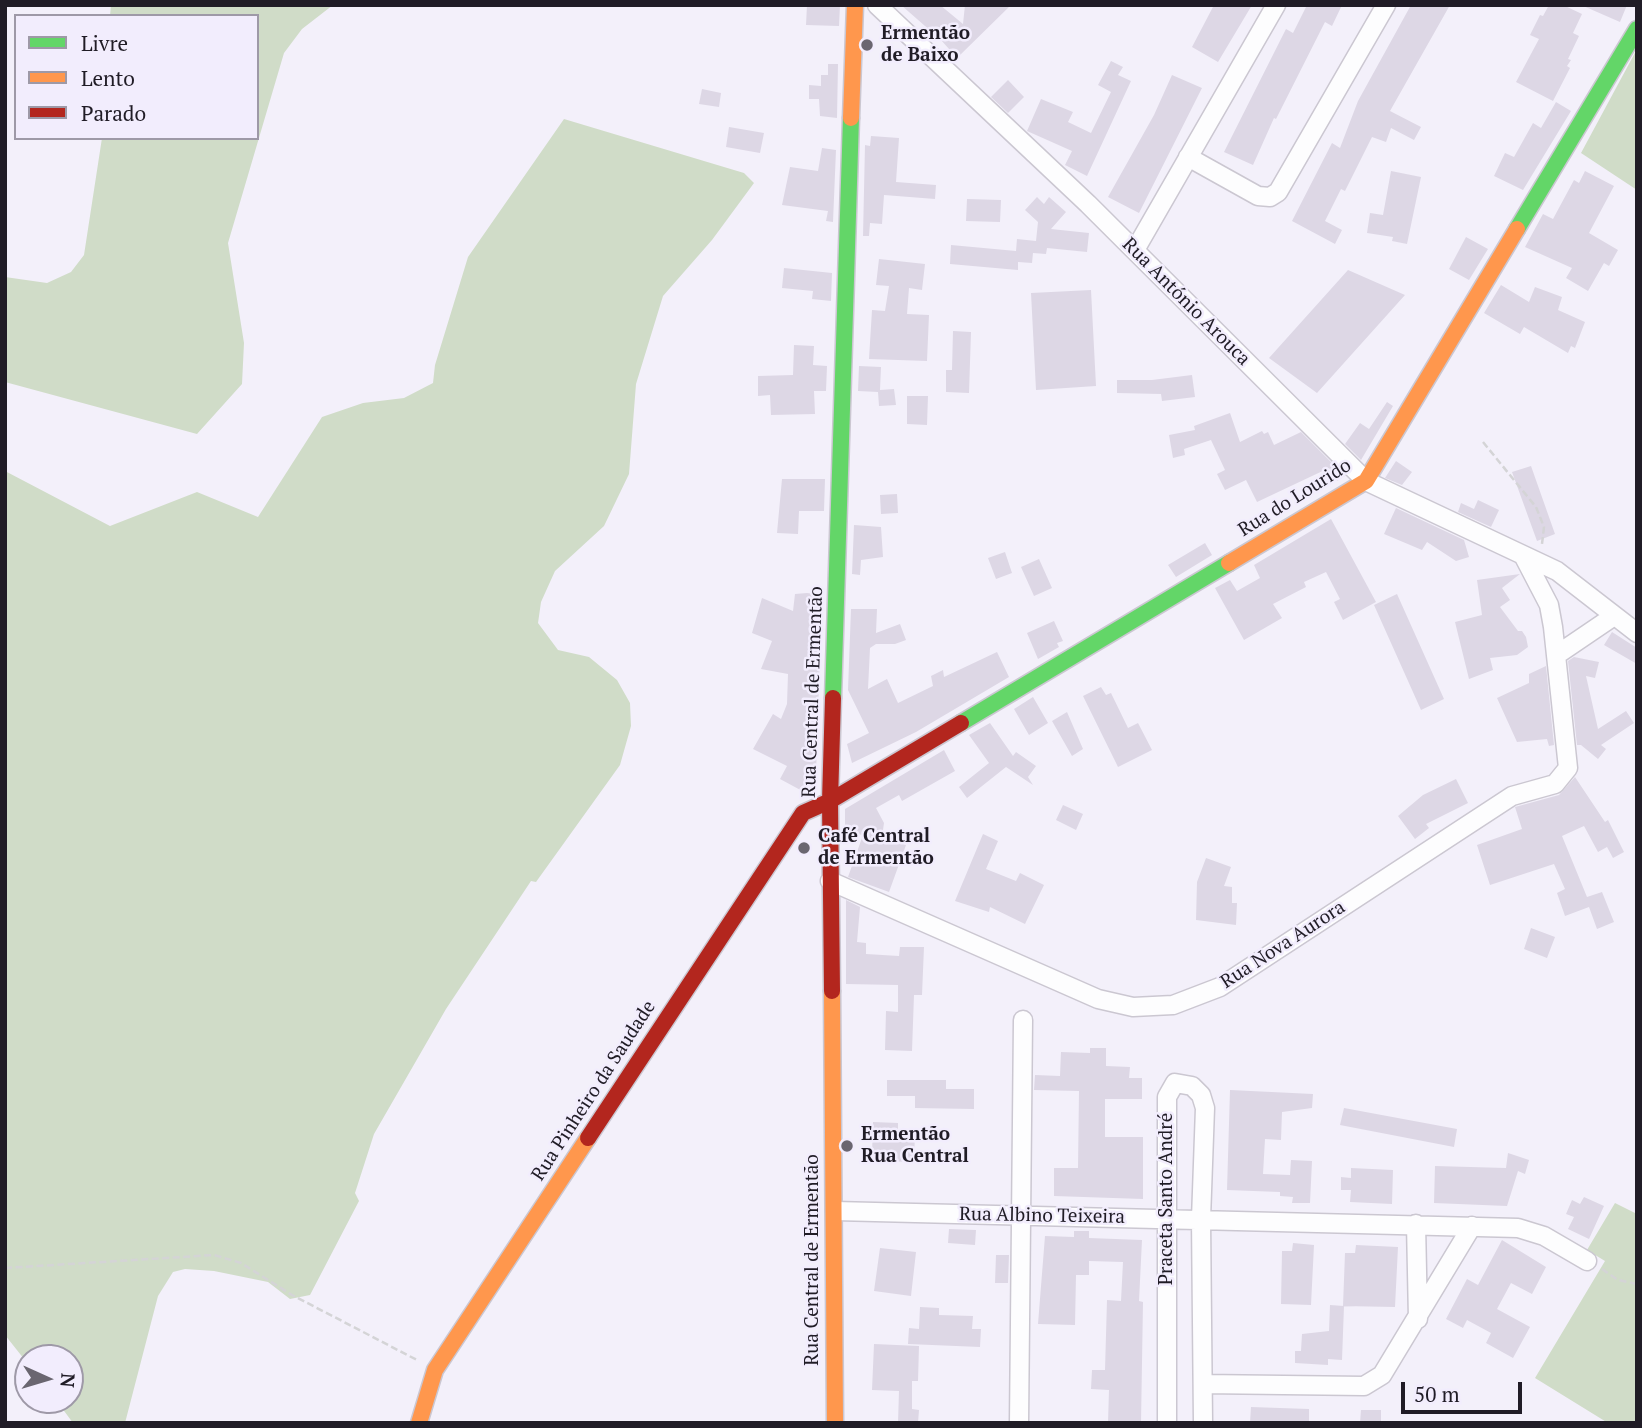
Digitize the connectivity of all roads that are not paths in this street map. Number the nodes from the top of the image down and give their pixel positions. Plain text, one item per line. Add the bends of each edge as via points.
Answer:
1 (855, 5) edge
2 (877, 5) edge
3 (1276, 5) edge
4 (1387, 5) edge
5 (1637, 29) edge
6 (1188, 157) junction
7 (1135, 250) junction
8 (1366, 481) junction
9 (1532, 560) junction
10 (1614, 616) junction
11 (1637, 633) edge
12 (1558, 654) junction
13 (830, 800) junction
14 (830, 881) junction
15 (1023, 1020) dead end
16 (835, 1211) junction
17 (1020, 1215) junction
18 (1166, 1219) junction
19 (1201, 1219) junction
20 (1416, 1224) junction
21 (1472, 1226) junction
22 (1587, 1261) road end
23 (1418, 1319) junction
24 (1203, 1384) junction
25 (419, 1423) edge
26 (835, 1423) edge
27 (1019, 1423) edge
28 (1167, 1423) edge
29 (1203, 1423) edge

1 - 13 street, Rua Central de Ermentão
2 - 7 street, Rua António Arouca
3 - 6 street
4 - 6 street via 1278,192 1258,196
5 - 8 street, Rua do Lourido
6 - 7 street
7 - 8 street, Rua António Arouca
8 - 9 street, Rua António Arouca
8 - 13 street, Rua do Lourido
9 - 10 street, Rua António Arouca via 1557,571
9 - 12 street, Rua Nova Aurora via 1549,605
10 - 11 street, Rua António Arouca
10 - 12 street
12 - 14 street, Rua Nova Aurora via 1568,768 1555,784 1512,796 1220,987 1173,1005 1133,1007 1098,999
13 - 14 street, Rua Central de Ermentão
13 - 25 street, Rua Pinheiro da Saudade via 803,813 435,1370
14 - 16 street, Rua Central de Ermentão
15 - 17 street
16 - 17 street, Rua Albino Teixeira
16 - 26 street, Rua Central de Ermentão
17 - 18 street, Rua Albino Teixeira
17 - 27 street
18 - 19 street, Rua Albino Teixeira
18 - 19 street, Praceta Santo André via 1167,1097 1175,1083 1192,1086 1205,1108
18 - 28 street, Praceta Santo André
19 - 20 street, Rua Albino Teixeira
19 - 24 street, Praceta Santo André
20 - 21 street, Rua Albino Teixeira
20 - 23 street
21 - 22 street, Rua Albino Teixeira via 1518,1228 1544,1236
21 - 23 street
23 - 24 street via 1382,1375 1364,1386
24 - 29 street, Praceta Santo André

